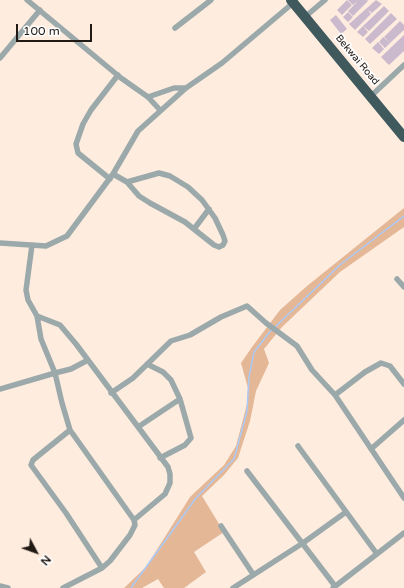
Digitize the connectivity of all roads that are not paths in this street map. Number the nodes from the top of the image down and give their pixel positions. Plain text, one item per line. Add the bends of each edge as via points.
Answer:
1 (27, 0) edge
2 (211, 0) edge
3 (325, 0) edge
4 (292, 1) edge
5 (40, 10) junction
6 (306, 16) junction
7 (175, 28) dead end
8 (0, 58) edge
9 (404, 65) edge
10 (118, 75) junction
11 (186, 88) junction
12 (371, 96) junction
13 (148, 97) junction
14 (160, 110) junction
15 (404, 137) edge
16 (111, 177) junction
17 (127, 182) junction
18 (209, 209) junction
19 (194, 229) junction
20 (0, 243) edge
21 (32, 245) junction
22 (397, 279) dead end
23 (404, 287) edge
24 (37, 316) junction
25 (88, 360) junction
26 (147, 364) junction
27 (55, 373) junction
28 (404, 384) edge
29 (0, 389) edge
30 (111, 393) junction
31 (335, 395) junction
32 (180, 399) junction
33 (404, 420) edge
34 (138, 427) junction
35 (70, 430) junction
36 (298, 446) dead end
37 (371, 449) junction
38 (160, 458) junction
39 (248, 471) dead end
40 (404, 499) edge
41 (346, 512) junction
42 (134, 520) junction
43 (221, 526) dead end
44 (404, 533) edge
45 (303, 543) junction
46 (377, 554) junction
47 (102, 568) junction
48 (253, 574) junction
49 (0, 586) edge
50 (334, 587) edge
51 (8, 588) edge
52 (63, 588) edge
53 (233, 588) edge

1 - 5 street
2 - 7 street
3 - 6 street
4 - 6 highway, Bekwai Road
4 - 11 street via 222,63
5 - 8 street
5 - 10 street
6 - 12 highway, Bekwai Road
9 - 12 street
10 - 13 street
10 - 16 street via 91,110 76,144 76,149 82,157
11 - 13 street via 174,88
11 - 14 street
12 - 15 highway, Bekwai Road
13 - 14 street
14 - 16 street via 138,131
16 - 17 street
16 - 21 street via 67,236 46,246
17 - 18 street via 159,173 166,175 191,190
17 - 19 street via 150,204
18 - 19 street
18 - 19 street via 223,235 223,244 219,247 214,245
20 - 21 street
21 - 24 street via 26,290 28,300
22 - 23 street
24 - 25 street via 60,326
24 - 27 street via 40,334
25 - 27 street via 71,369
25 - 30 street
26 - 30 street via 133,378
26 - 31 street via 170,341 190,336 221,317 247,306 297,346 312,370
26 - 32 street via 167,375
27 - 29 street
27 - 35 street
28 - 31 street via 390,366 381,363
30 - 34 street
31 - 37 street
32 - 34 street
32 - 38 street via 191,438 185,445
33 - 37 street
34 - 38 street
35 - 42 street
35 - 47 street via 33,460 31,465
36 - 41 street
37 - 40 street
38 - 42 street via 168,467 170,483 165,494
39 - 45 street
41 - 45 street
41 - 46 street
42 - 47 street via 135,525 130,535
43 - 48 street
44 - 46 street
45 - 48 street
45 - 50 street
46 - 50 street
47 - 52 street
48 - 53 street
49 - 51 street

